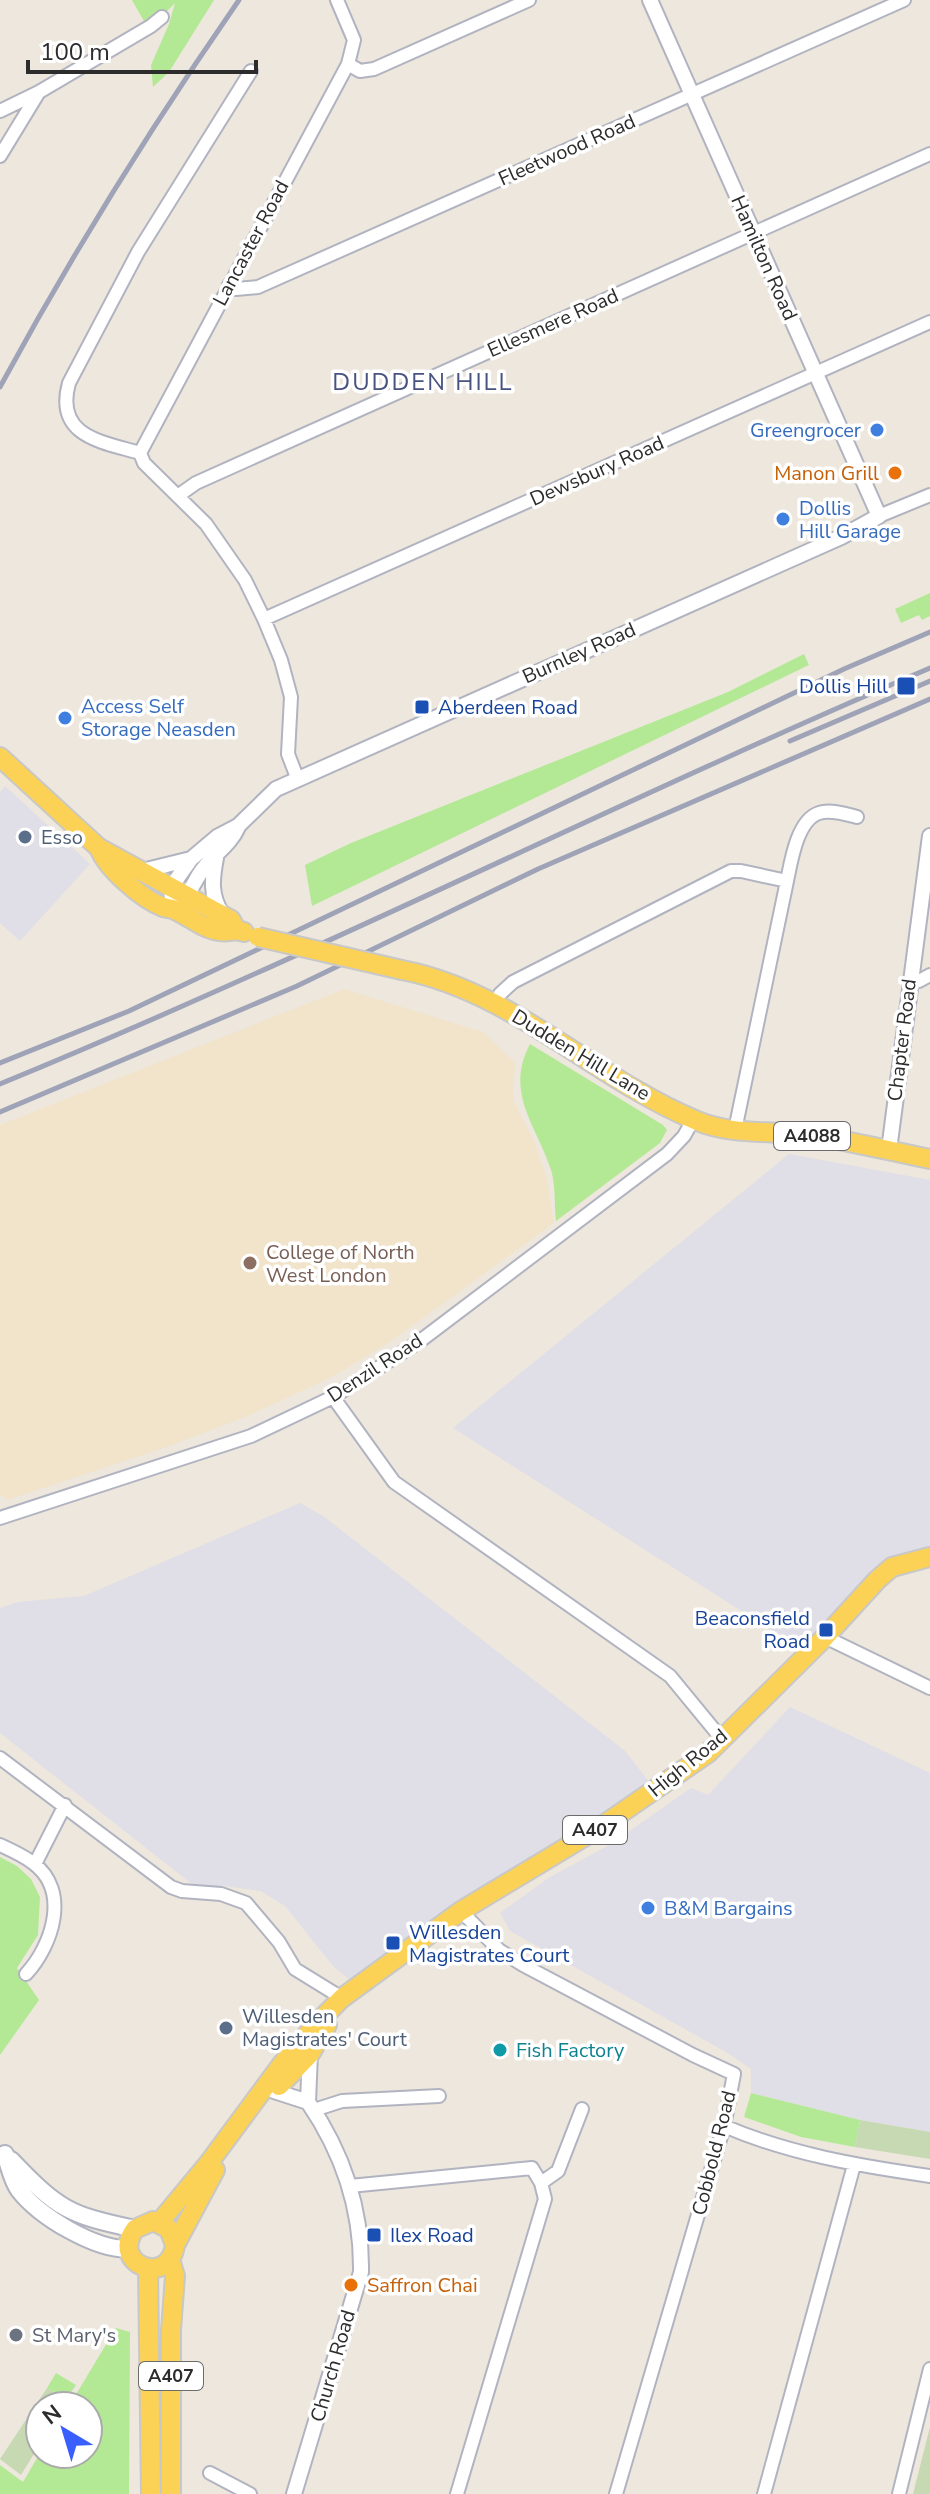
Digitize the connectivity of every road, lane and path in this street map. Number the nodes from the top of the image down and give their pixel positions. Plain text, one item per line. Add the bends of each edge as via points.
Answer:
1 (337, 0) edge
2 (529, 0) edge
3 (650, 0) edge
4 (904, 0) edge
5 (162, 17) dead end
6 (348, 64) junction
7 (251, 71) dead end
8 (39, 92) junction
9 (692, 94) junction
10 (0, 111) edge
11 (930, 154) edge
12 (0, 156) edge
13 (754, 234) junction
14 (229, 285) junction
15 (930, 322) edge
16 (816, 372) junction
17 (140, 453) junction
18 (179, 495) junction
19 (930, 495) edge
20 (879, 516) junction
21 (264, 619) junction
22 (0, 757) edge
23 (298, 780) junction
24 (857, 817) dead end
25 (238, 826) junction
26 (930, 836) edge
27 (99, 848) junction
28 (216, 858) junction
29 (191, 859) junction
30 (142, 871) junction
31 (787, 881) junction
32 (179, 892) junction
33 (173, 909) junction
34 (222, 915) junction
35 (236, 929) junction
36 (930, 975) edge
37 (910, 979) junction
38 (494, 1004) junction
39 (693, 1120) junction
40 (735, 1130) junction
41 (889, 1150) junction
42 (930, 1159) edge
43 (333, 1397) junction
44 (0, 1518) edge
45 (930, 1557) edge
46 (825, 1637) junction
47 (930, 1688) edge
48 (721, 1738) junction
49 (0, 1758) edge
50 (65, 1805) junction
51 (0, 1845) edge
52 (35, 1864) junction
53 (461, 1911) junction
54 (26, 1974) dead end
55 (342, 1998) junction
56 (310, 2054) junction
57 (286, 2069) junction
58 (274, 2091) junction
59 (439, 2096) dead end
60 (311, 2106) junction
61 (582, 2109) dead end
62 (724, 2126) junction
63 (3, 2151) edge
64 (854, 2165) junction
65 (930, 2176) edge
66 (541, 2183) junction
67 (350, 2186) junction
68 (159, 2223) junction
69 (135, 2229) junction
70 (128, 2249) junction
71 (173, 2252) junction
72 (148, 2268) junction
73 (930, 2369) edge
74 (210, 2473) dead end
75 (151, 2494) edge
76 (171, 2494) edge
77 (250, 2494) edge
78 (294, 2494) edge
79 (457, 2494) edge
80 (616, 2494) edge
81 (764, 2494) edge
82 (899, 2494) edge

1 - 6 street, Lancaster Road via 354,40
2 - 6 street via 374,69 360,71
3 - 9 street, Hamilton Road
4 - 9 street, Fleetwood Road
5 - 8 street
6 - 14 street, Lancaster Road
7 - 17 street via 138,252 69,383 67,413 87,437
8 - 10 street
8 - 12 street
9 - 13 street, Hamilton Road
9 - 14 street, Fleetwood Road via 258,287
11 - 13 street, Ellesmere Road
13 - 16 street, Hamilton Road
13 - 18 street, Ellesmere Road
14 - 17 street, Lancaster Road
15 - 16 street, Dewsbury Road
16 - 20 street, Hamilton Road
16 - 21 street, Dewsbury Road
17 - 18 street
18 - 21 street via 245,580
19 - 20 street, Burnley Road
20 - 23 street, Burnley Road
21 - 23 street via 291,697 288,754
22 - 27 main road, Dudden Hill Lane / A4088
23 - 25 street, Burnley Road via 276,789
24 - 31 street via 825,812 807,821 794,846
25 - 28 street, Burnley Road
25 - 29 street, Burnley Road
26 - 37 street, Chapter Road
27 - 30 main road, Dudden Hill Lane / A4088
27 - 33 main road, Dudden Hill Lane / A4088 via 105,863 129,884
28 - 32 street, Burnley Road
28 - 34 street via 213,899
29 - 30 street, Burnley Road
29 - 32 street, Burnley Road
30 - 32 main road, Dudden Hill Lane / A4088
31 - 38 street via 731,871 513,982
31 - 40 street
32 - 33 street
32 - 34 main road, Dudden Hill Lane / A4088
33 - 35 main road, Dudden Hill Lane / A4088 via 221,932
34 - 35 main road, Dudden Hill Lane / A4088
35 - 38 main road, Dudden Hill Lane / A4088, bridge via 442,979
36 - 37 street
37 - 41 street, Chapter Road
38 - 39 main road, Dudden Hill Lane / A4088
39 - 40 main road, Dudden Hill Lane / A4088
39 - 43 street, Denzil Road via 667,1154 420,1341
40 - 41 main road, Dudden Hill Lane / A4088 via 807,1135
41 - 42 main road, Dudden Hill Lane / A4088
43 - 44 street, Denzil Road via 251,1436
43 - 48 street via 394,1482 670,1676
45 - 46 main road, High Road / A407 via 892,1567
46 - 47 street
46 - 48 main road, High Road / A407
48 - 53 main road, High Road / A407 via 656,1791
49 - 50 street
50 - 52 street
50 - 55 street via 171,1887 246,1903 295,1969
51 - 52 street
52 - 54 street via 54,1900 55,1921
53 - 55 main road, High Road / A407
53 - 62 street, Cobbold Road via 499,1950 523,1965 734,2074
55 - 56 main road, High Road / A407
55 - 57 main road, High Road / A407 via 316,2024
56 - 57 main road, High Road / A407
56 - 60 street
57 - 58 main road, High Road / A407
57 - 60 street, Church Road
57 - 68 main road, High Road / A407
58 - 60 street
58 - 71 main road, High Road / A407 via 215,2170
59 - 60 street
60 - 67 street, Church Road
61 - 66 street via 558,2171
62 - 64 street
62 - 80 street, Cobbold Road
63 - 69 main road via 45,2196 66,2210
63 - 70 main road via 17,2188 43,2213 76,2233
64 - 65 street
64 - 81 street
66 - 67 street via 532,2168
66 - 79 street via 545,2199
67 - 78 street, Church Road via 361,2240 361,2272
68 - 69 main road via 146,2222
68 - 71 main road via 172,2234
69 - 70 main road
70 - 72 main road via 133,2260
71 - 72 main road via 160,2267
71 - 76 main road, A407
72 - 75 main road, A407
73 - 82 street
74 - 77 street

